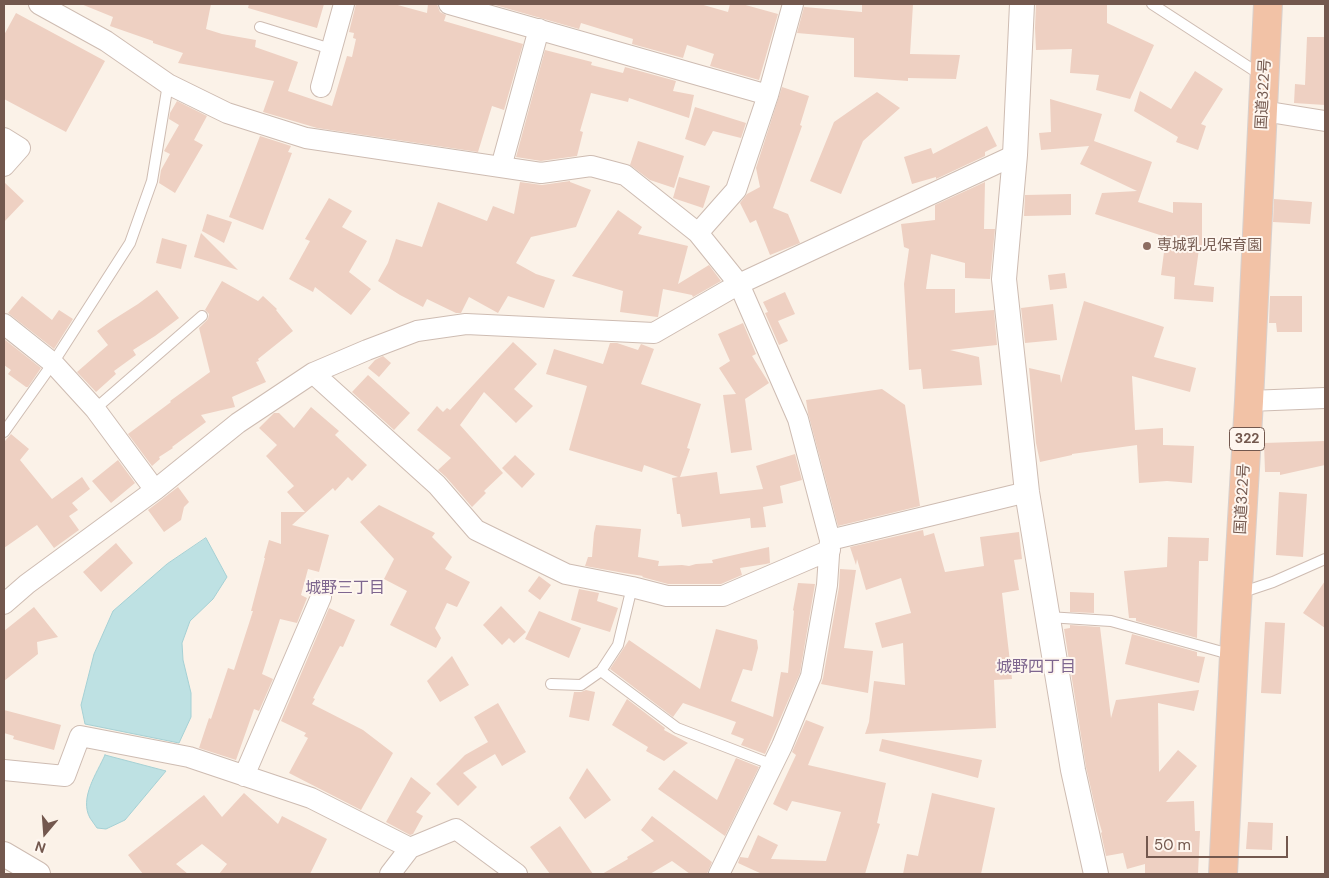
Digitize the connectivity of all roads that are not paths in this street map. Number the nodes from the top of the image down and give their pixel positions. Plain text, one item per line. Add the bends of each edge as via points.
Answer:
1 (39, 4) edge
2 (344, 4) edge
3 (449, 4) edge
4 (793, 4) edge
5 (1022, 4) edge
6 (1152, 4) edge
7 (1268, 4) edge
8 (260, 27) dead end
9 (539, 29) junction
10 (331, 49) junction
11 (1264, 77) junction
12 (168, 84) junction
13 (321, 87) dead end
14 (768, 95) junction
15 (1263, 111) junction
16 (1325, 121) edge
17 (4, 138) edge
18 (1015, 155) junction
19 (4, 166) edge
20 (501, 167) junction
21 (698, 233) junction
22 (740, 284) junction
23 (202, 316) dead end
24 (4, 324) edge
25 (53, 363) junction
26 (313, 373) junction
27 (1325, 398) edge
28 (1249, 401) junction
29 (95, 409) junction
30 (4, 432) edge
31 (155, 490) junction
32 (1027, 492) junction
33 (830, 545) junction
34 (1325, 559) edge
35 (632, 587) junction
36 (1238, 594) junction
37 (322, 597) dead end
38 (4, 604) edge
39 (1048, 617) junction
40 (1234, 655) junction
41 (601, 671) junction
42 (551, 684) dead end
43 (773, 765) junction
44 (4, 770) edge
45 (244, 776) junction
46 (410, 848) junction
47 (4, 854) edge
48 (38, 874) edge
49 (390, 874) edge
50 (517, 874) edge
51 (719, 874) edge
52 (1096, 874) edge
53 (1223, 874) edge

1 - 12 street via 106,41
2 - 10 street
3 - 9 street
4 - 14 street
5 - 18 street
6 - 11 lane
7 - 11 highway, 国道322号 / 322
8 - 10 lane
9 - 14 street
9 - 20 street
10 - 13 street
11 - 15 highway, 国道322号 / 322
12 - 20 street via 227,113 306,138
12 - 25 lane via 152,181 130,243
14 - 21 street via 736,190
15 - 16 street
15 - 28 highway, 国道322号 / 322
17 - 19 street via 20,148
18 - 22 street
18 - 32 street via 1004,279
20 - 21 street via 540,173 591,166 625,175
21 - 22 street
22 - 26 street via 654,333 466,324 417,331
22 - 33 street via 798,420
23 - 29 lane
24 - 25 street
25 - 29 street
25 - 30 lane
26 - 31 street via 238,423
26 - 35 street via 437,485 476,530 566,574
27 - 28 street
28 - 36 highway, 国道322号 / 322
29 - 31 street
31 - 38 street
32 - 33 street
32 - 39 street
33 - 35 street via 723,596 667,596
33 - 43 street via 827,585 811,676
34 - 36 lane
35 - 41 lane via 618,645
36 - 40 highway, 国道322号 / 322
37 - 45 street
39 - 40 lane via 1111,620
39 - 52 street via 1073,770
40 - 53 highway, 国道322号 / 322
41 - 42 lane via 581,685
41 - 43 lane via 677,728
43 - 51 street
44 - 45 street via 65,776 80,736 189,757
45 - 46 street via 311,798
46 - 49 street
46 - 50 street via 456,829
47 - 48 street

